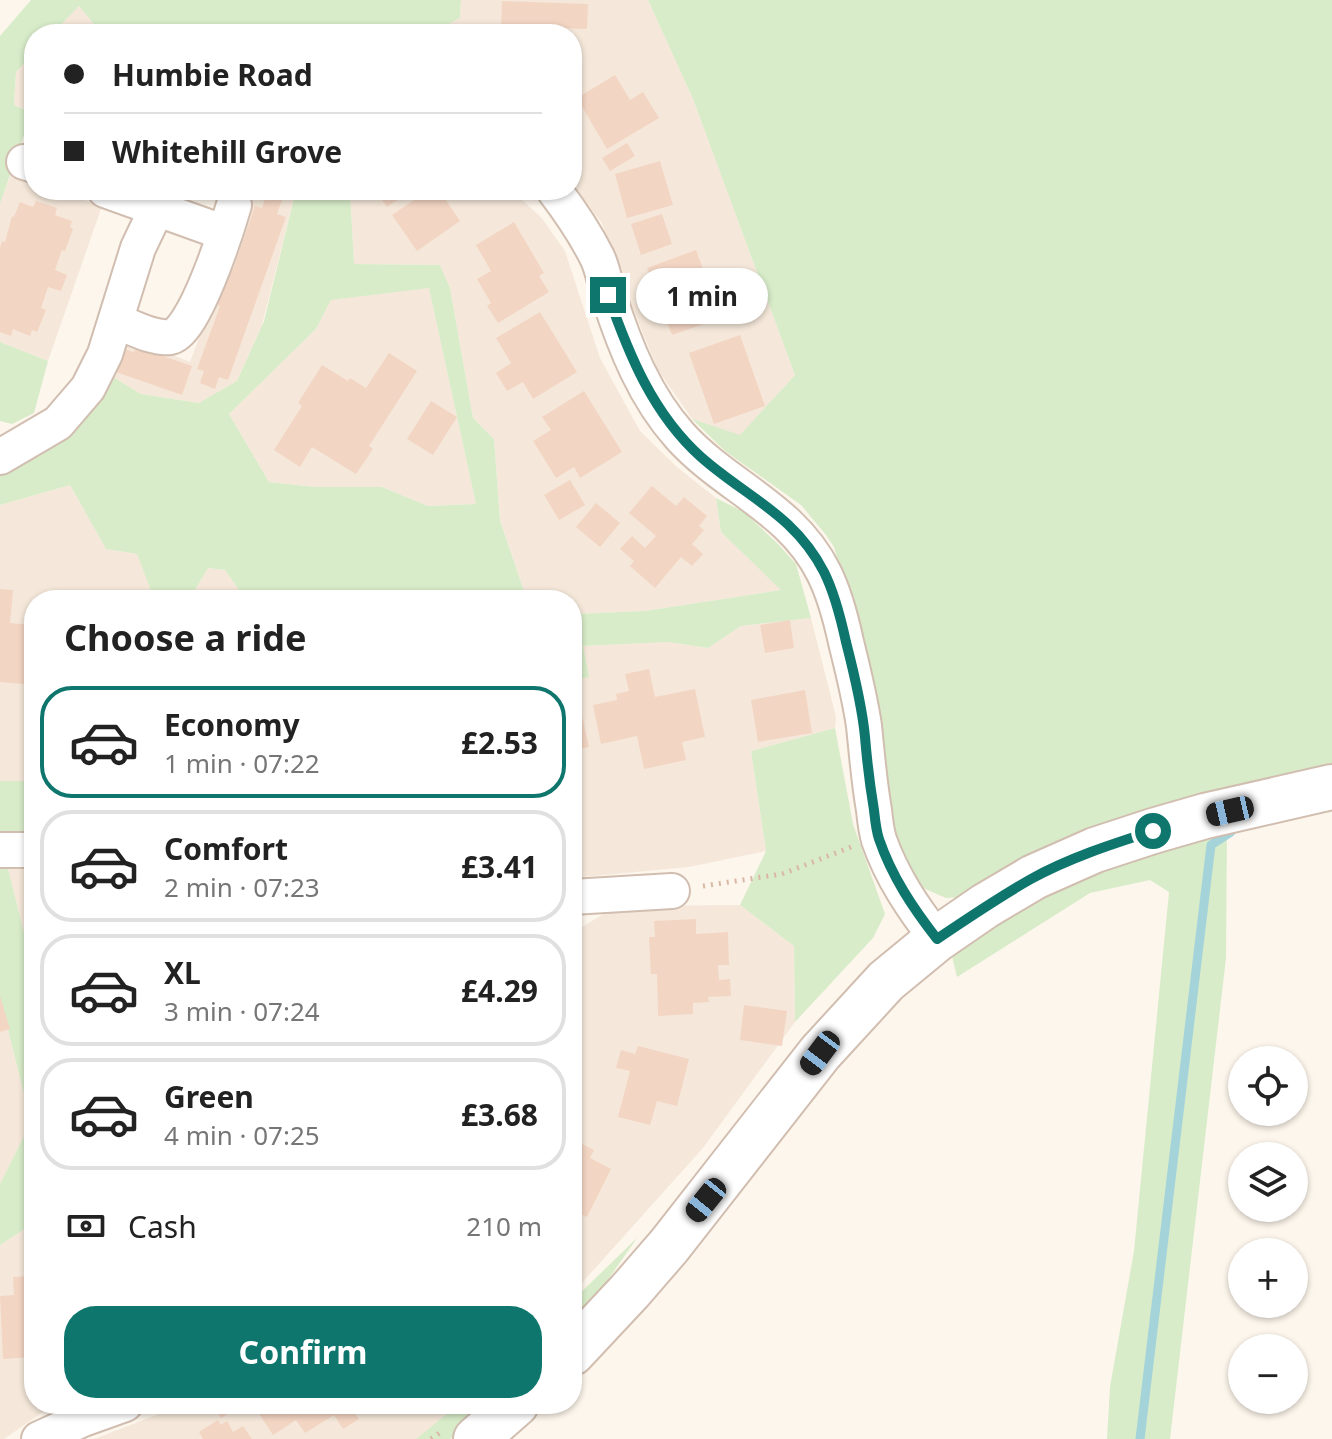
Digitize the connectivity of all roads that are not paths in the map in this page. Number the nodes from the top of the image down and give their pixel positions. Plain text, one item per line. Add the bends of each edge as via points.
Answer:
1 (134, 200) edge
2 (561, 200) edge
3 (157, 208) junction
4 (116, 321) junction
5 (0, 457) edge
6 (1332, 787) edge
7 (0, 850) edge
8 (24, 850) edge
9 (672, 891) road end
10 (582, 896) edge
11 (937, 939) junction
12 (582, 1342) edge
13 (97, 1414) edge
14 (505, 1414) edge
15 (39, 1439) edge
16 (476, 1439) edge

1 - 3 street
2 - 11 street via 598,260 624,340 655,404 701,457 786,521 824,573 852,663 878,836 894,877
3 - 4 street via 138,248
3 - 4 street via 230,219 194,313 182,330 173,337 157,336
4 - 5 street via 88,388 58,423
6 - 11 street via 1205,816 1095,850 1034,877
7 - 8 street
9 - 10 street
11 - 12 street via 886,981 820,1053 669,1246
13 - 15 street
14 - 16 street

